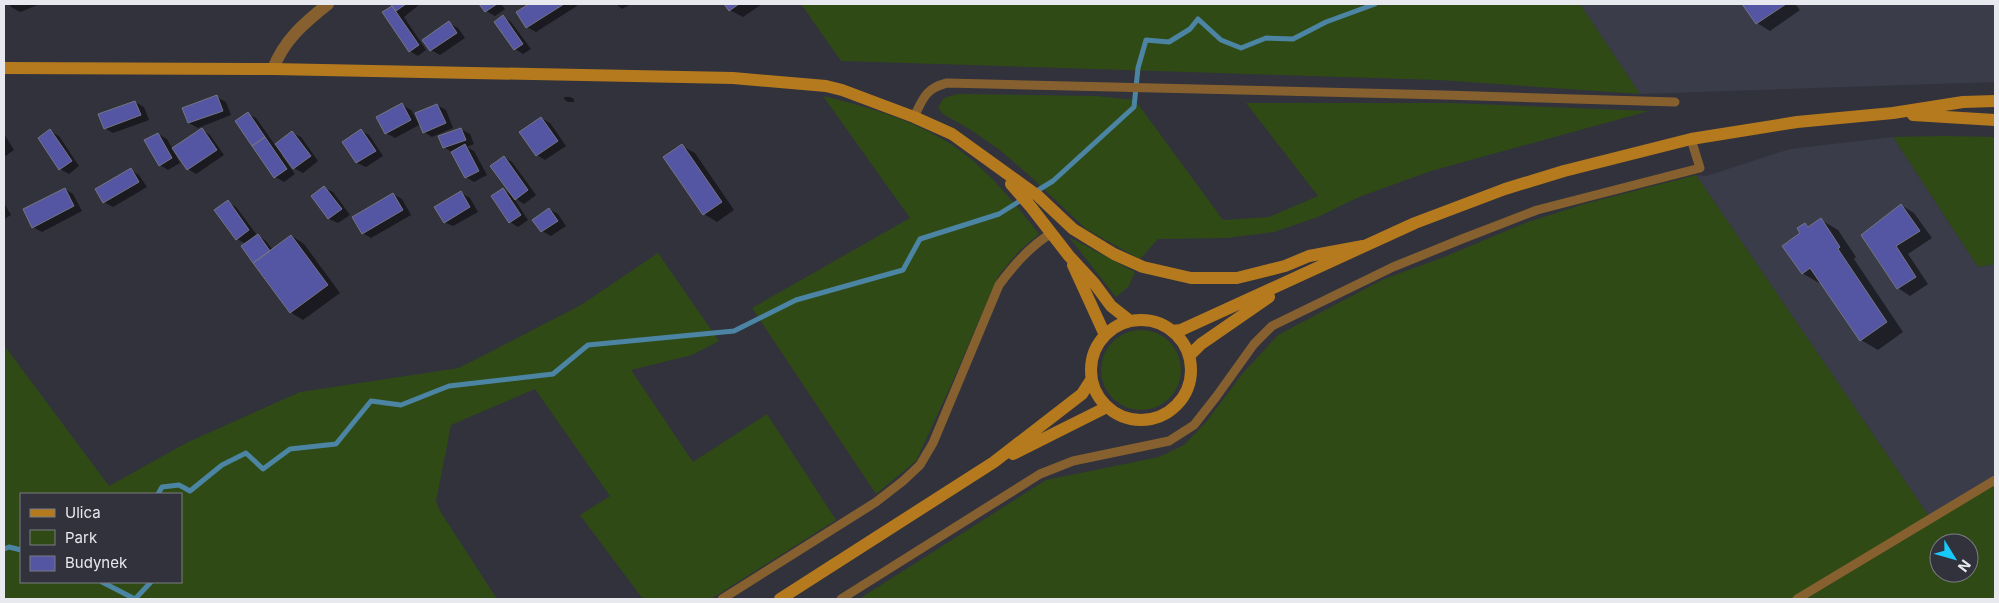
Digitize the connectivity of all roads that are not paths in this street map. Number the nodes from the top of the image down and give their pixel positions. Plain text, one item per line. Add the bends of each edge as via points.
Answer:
1 (328, 4) edge
2 (4, 68) edge
3 (273, 69) junction
4 (1675, 102) dead end
5 (1995, 102) edge
6 (1893, 113) junction
7 (914, 117) junction
8 (1995, 120) edge
9 (1691, 139) junction
10 (1035, 202) junction
11 (1052, 233) junction
12 (1363, 246) junction
13 (1069, 256) junction
14 (1292, 280) junction
15 (1130, 321) junction
16 (1172, 331) junction
17 (1105, 335) junction
18 (1189, 356) junction
19 (1091, 380) junction
20 (1107, 408) junction
21 (994, 462) junction
22 (1995, 480) edge
23 (722, 599) edge
24 (780, 599) edge
25 (840, 599) edge
26 (1797, 599) edge

1 - 3 street via 289,38
2 - 3 main road
3 - 7 main road via 759,80 826,86
4 - 7 lane via 947,83 933,87
5 - 6 main road via 1963,102
6 - 8 main road
6 - 9 main road via 1796,122
7 - 10 main road via 952,134
9 - 12 main road via 1603,160 1505,189
9 - 25 lane via 1700,168 1529,214 1393,267 1272,326 1254,344 1194,425 1169,441 1073,461 1040,474
10 - 11 main road
10 - 12 main road via 1114,254 1143,267 1191,278 1237,278 1285,266 1309,256
11 - 13 main road
11 - 23 lane via 1013,266 999,286 920,465 876,502
12 - 14 main road
13 - 15 main road via 1111,306
13 - 17 main road
14 - 16 main road via 1181,330
14 - 18 main road via 1201,344
15 - 16 main road via 1152,321
15 - 17 main road
16 - 18 main road
17 - 19 main road via 1093,356
18 - 20 main road via 1191,367 1187,388 1176,406 1167,412 1158,417 1136,420
19 - 20 main road
19 - 21 main road via 1082,394
20 - 21 main road
21 - 24 main road
22 - 26 lane

